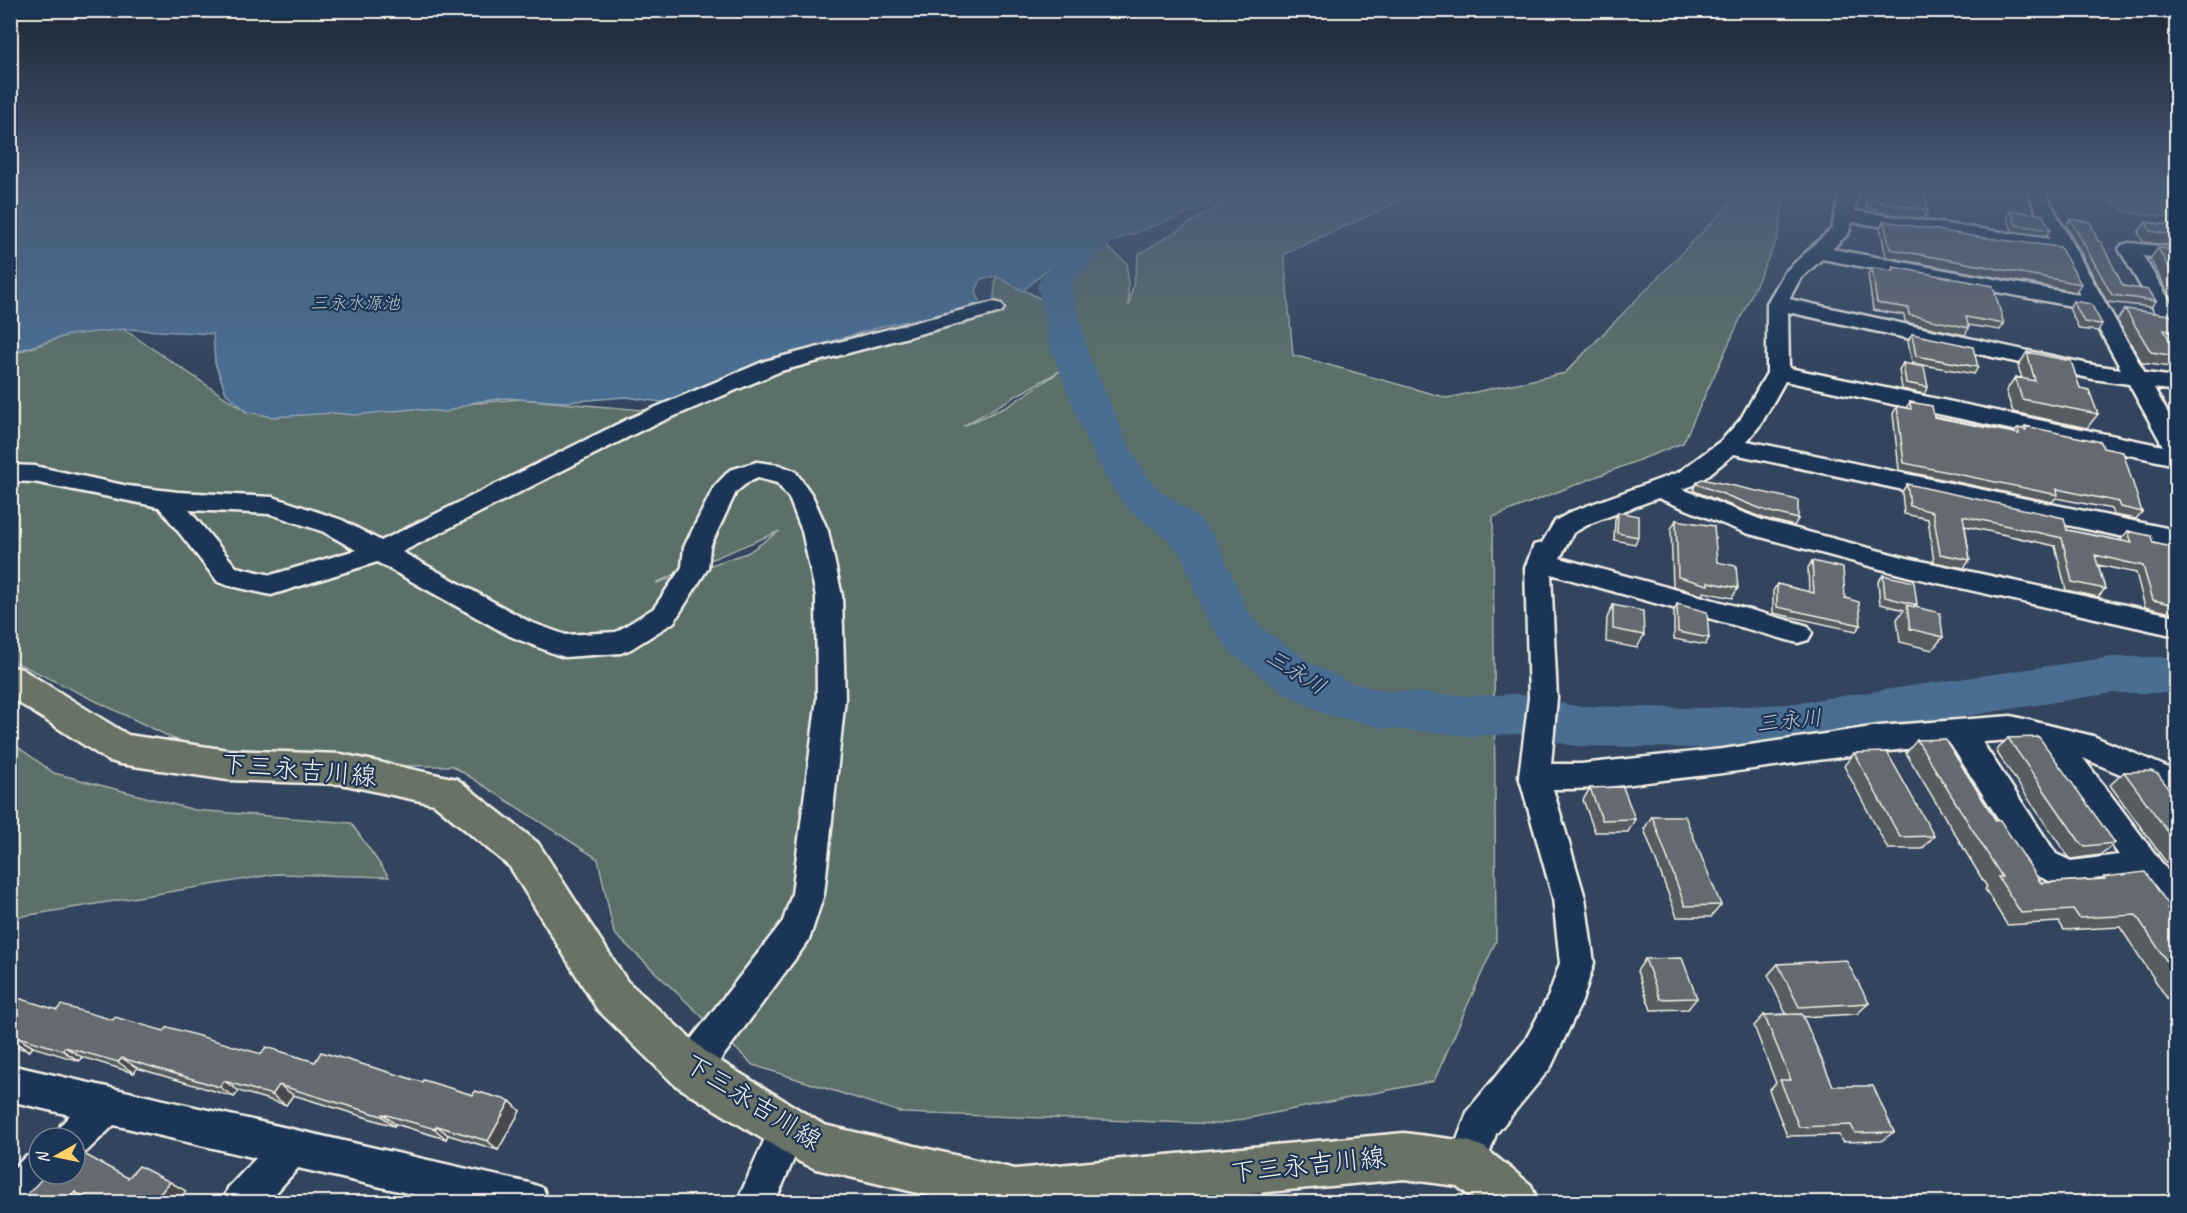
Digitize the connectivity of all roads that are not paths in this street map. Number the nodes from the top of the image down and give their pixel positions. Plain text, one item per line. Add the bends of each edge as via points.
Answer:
1 (2064, 248) edge
2 (1822, 249) edge
3 (1818, 252) junction
4 (2176, 254) edge
5 (1777, 303) junction
6 (2098, 306) junction
7 (994, 308) dead end
8 (2123, 312) edge
9 (2147, 315) edge
10 (2174, 322) edge
11 (1778, 373) junction
12 (2138, 378) junction
13 (2176, 384) edge
14 (1730, 445) junction
15 (2176, 448) edge
16 (2176, 457) edge
17 (10, 472) edge
18 (1658, 489) junction
19 (166, 499) junction
20 (2176, 539) edge
21 (381, 552) junction
22 (1544, 564) junction
23 (2176, 626) edge
24 (1798, 633) dead end
25 (10, 679) edge
26 (1958, 731) junction
27 (2053, 740) junction
28 (1534, 776) junction
29 (2176, 785) edge
30 (2165, 886) edge
31 (691, 1069) junction
32 (10, 1083) edge
33 (107, 1106) junction
34 (86, 1126) edge
35 (788, 1129) junction
36 (291, 1148) junction
37 (1490, 1182) edge
38 (27, 1183) edge
39 (1242, 1187) edge
40 (10, 1199) edge
41 (243, 1203) edge
42 (529, 1203) edge
43 (756, 1203) edge

1 - 6 street
2 - 3 street
3 - 5 street via 1792,276
3 - 6 street
4 - 10 street via 2129,249
5 - 11 street
5 - 12 street via 2093,372
6 - 8 street
6 - 12 street
7 - 21 street via 742,377 636,424
9 - 10 street
11 - 14 street via 1749,424
11 - 16 street
12 - 13 street
12 - 15 street
14 - 18 street via 1688,478
14 - 20 street
17 - 19 street
18 - 22 street via 1564,527
18 - 23 street via 1755,527 1896,565
19 - 21 street via 273,506 333,526
19 - 21 street via 227,575 271,585
21 - 31 street via 520,629 565,646 621,642 664,615 694,568 697,547 726,486 738,476 756,470 770,471 786,477 800,495 815,531 830,596 831,698 808,894 797,929
22 - 24 street
22 - 28 street via 1543,552 1538,568 1543,698
25 - 31 main road, 下三永吉川線 via 120,749 228,765 341,769 444,790 524,855 612,994
26 - 27 street via 2011,729
26 - 28 street via 1593,776
26 - 30 street via 2045,864 2069,876
27 - 29 street via 2093,748
27 - 30 street
28 - 37 street via 1569,898 1577,963 1565,1001 1538,1054 1481,1123
31 - 35 main road, 下三永吉川線
32 - 33 street
33 - 34 street
33 - 36 street
35 - 39 main road, 下三永吉川線 via 816,1146 1015,1193
35 - 43 street
36 - 41 street
36 - 42 street
37 - 39 main road, 下三永吉川線 via 1404,1156
38 - 40 street

